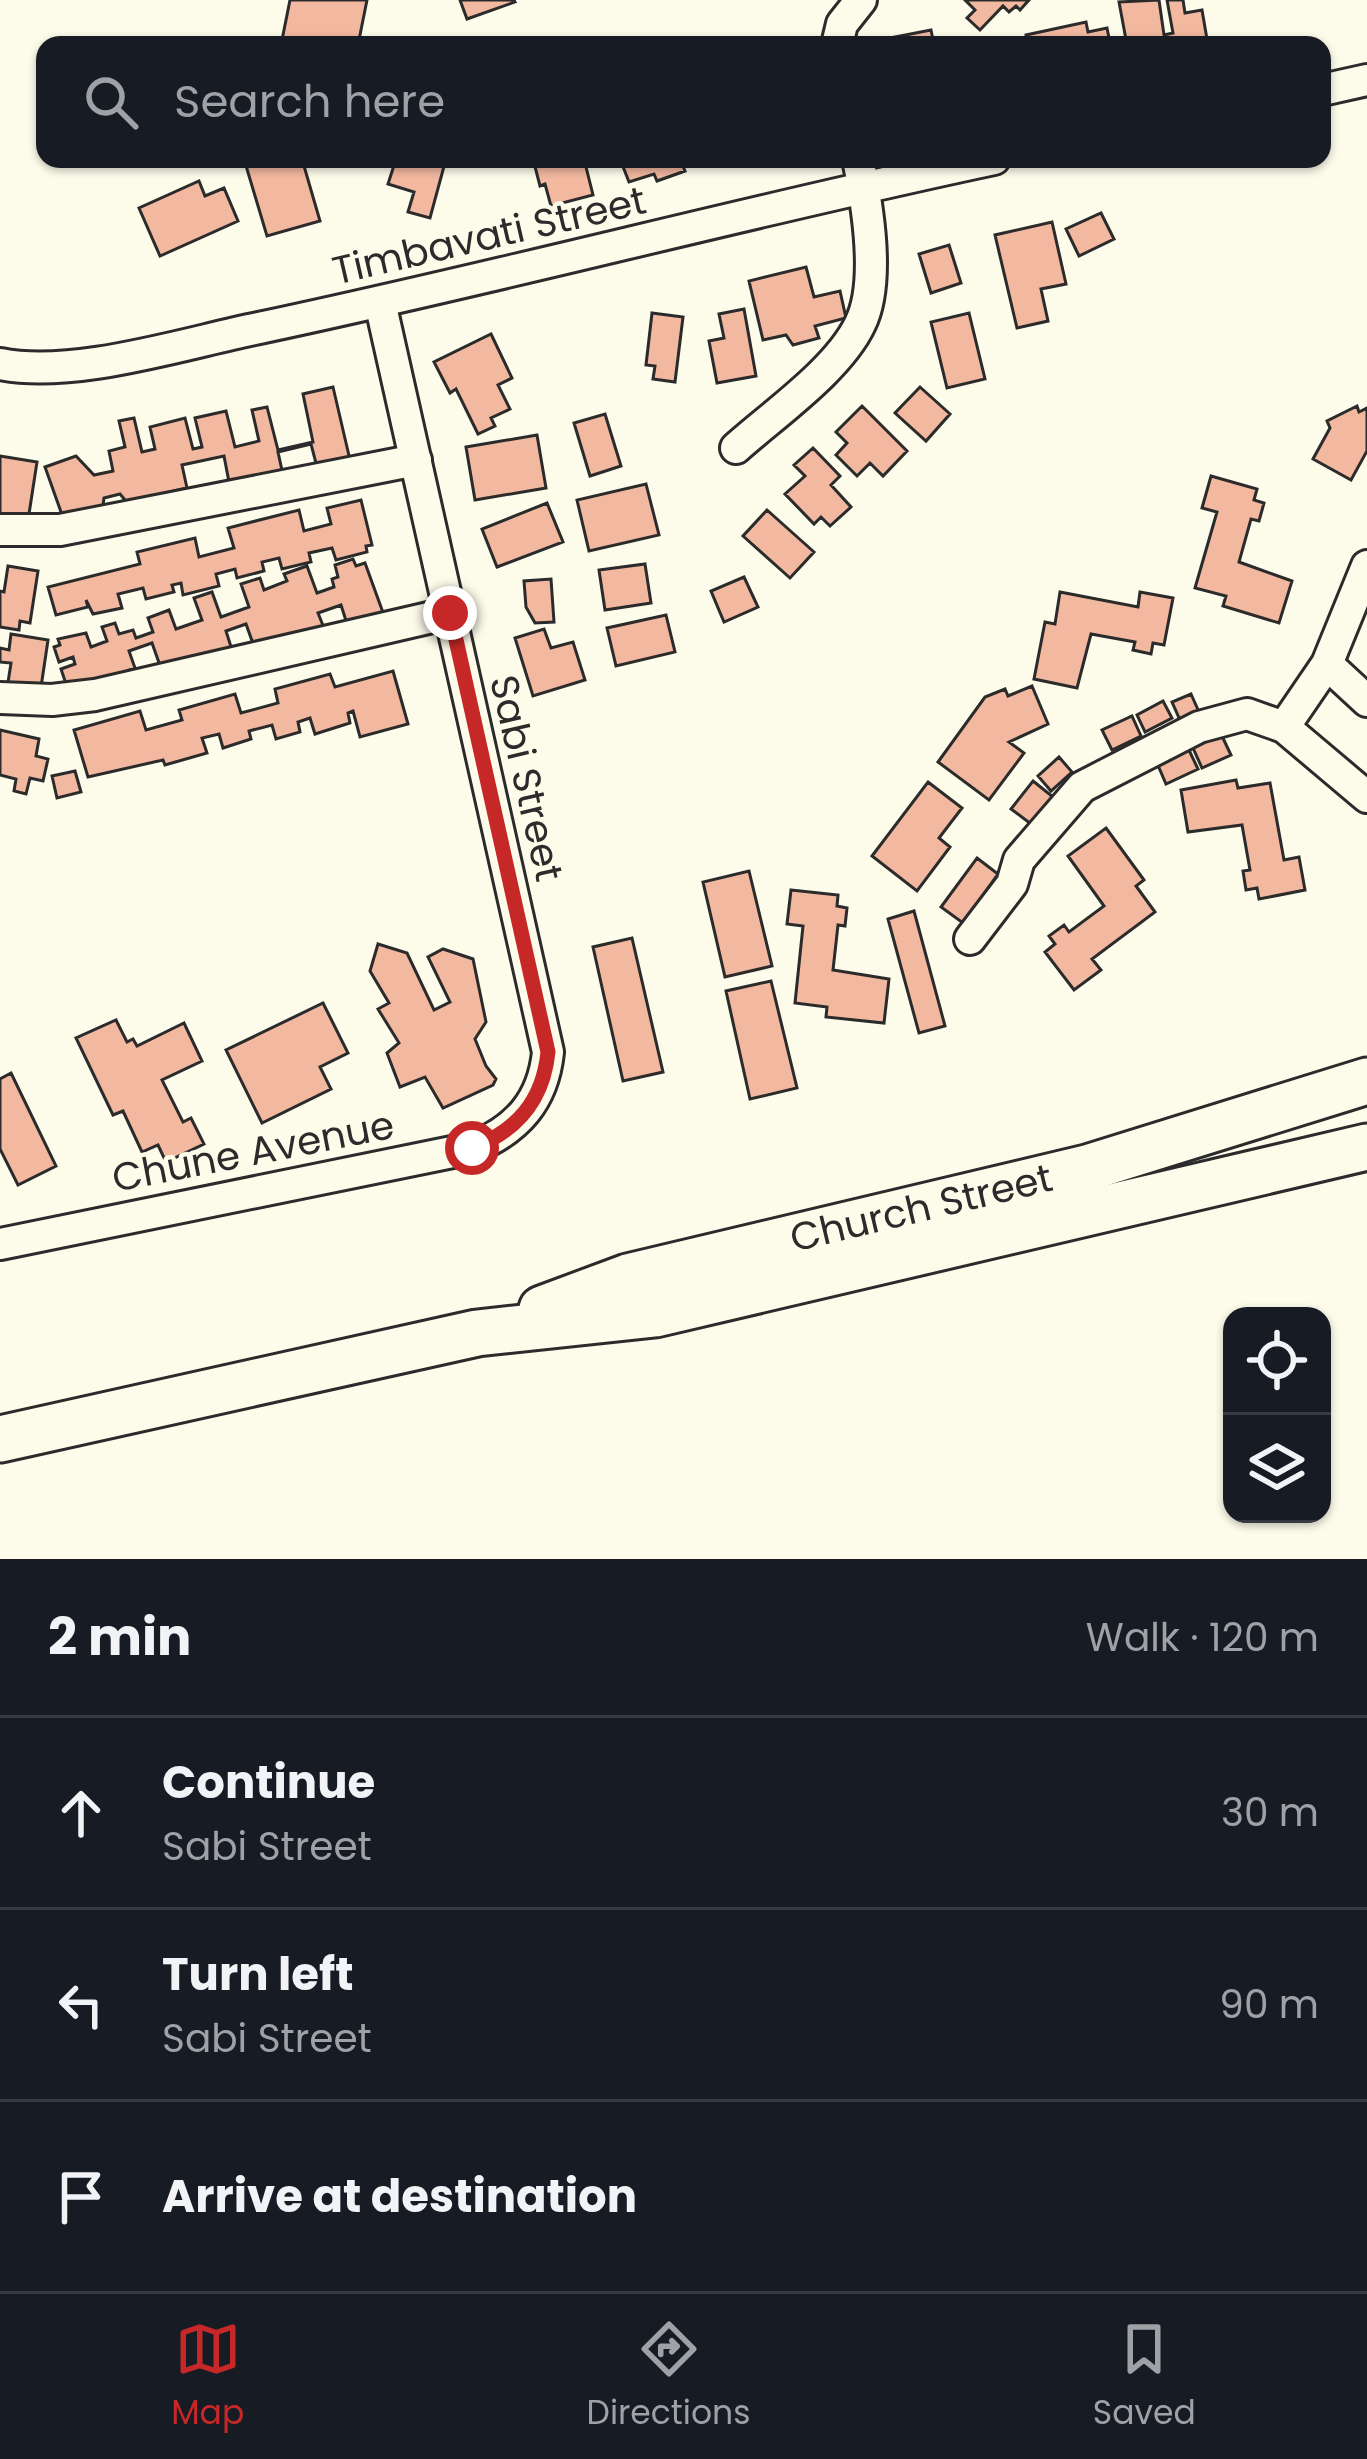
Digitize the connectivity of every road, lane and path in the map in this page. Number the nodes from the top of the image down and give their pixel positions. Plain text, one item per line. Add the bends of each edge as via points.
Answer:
1 (861, 0) edge
2 (839, 36) edge
3 (1367, 80) edge
4 (1331, 88) edge
5 (908, 168) edge
6 (860, 173) edge
7 (380, 302) junction
8 (0, 364) edge
9 (736, 448) dead end
10 (416, 460) junction
11 (0, 530) edge
12 (1367, 566) edge
13 (450, 613) junction
14 (1328, 664) junction
15 (0, 698) edge
16 (1367, 701) edge
17 (1284, 727) junction
18 (1367, 797) edge
19 (970, 939) dead end
20 (1367, 1081) edge
21 (515, 1123) joint
22 (1367, 1147) edge
23 (0, 1244) edge
24 (477, 1333) junction
25 (0, 1439) edge

1 - 2 street
3 - 4 street
5 - 6 street, Timbavati Street
6 - 7 street, Timbavati Street
6 - 9 street via 869,282 862,321 828,365
7 - 8 street, Timbavati Street via 78,366
7 - 10 street, Sabi Street
10 - 11 street via 60,530
10 - 13 street, Sabi Street
12 - 14 street
13 - 15 street via 95,695
13 - 21 street, Sabi Street via 548,1052 536,1101
14 - 16 street
14 - 17 street
17 - 18 street
17 - 19 street via 1247,714 1199,727 1082,788 1019,860 1012,884
20 - 24 main road, Church Street via 1087,1168 628,1277
21 - 23 street, Chune Avenue via 472,1148
22 - 24 main road, Church Street via 655,1314
24 - 25 main road, Church Street

